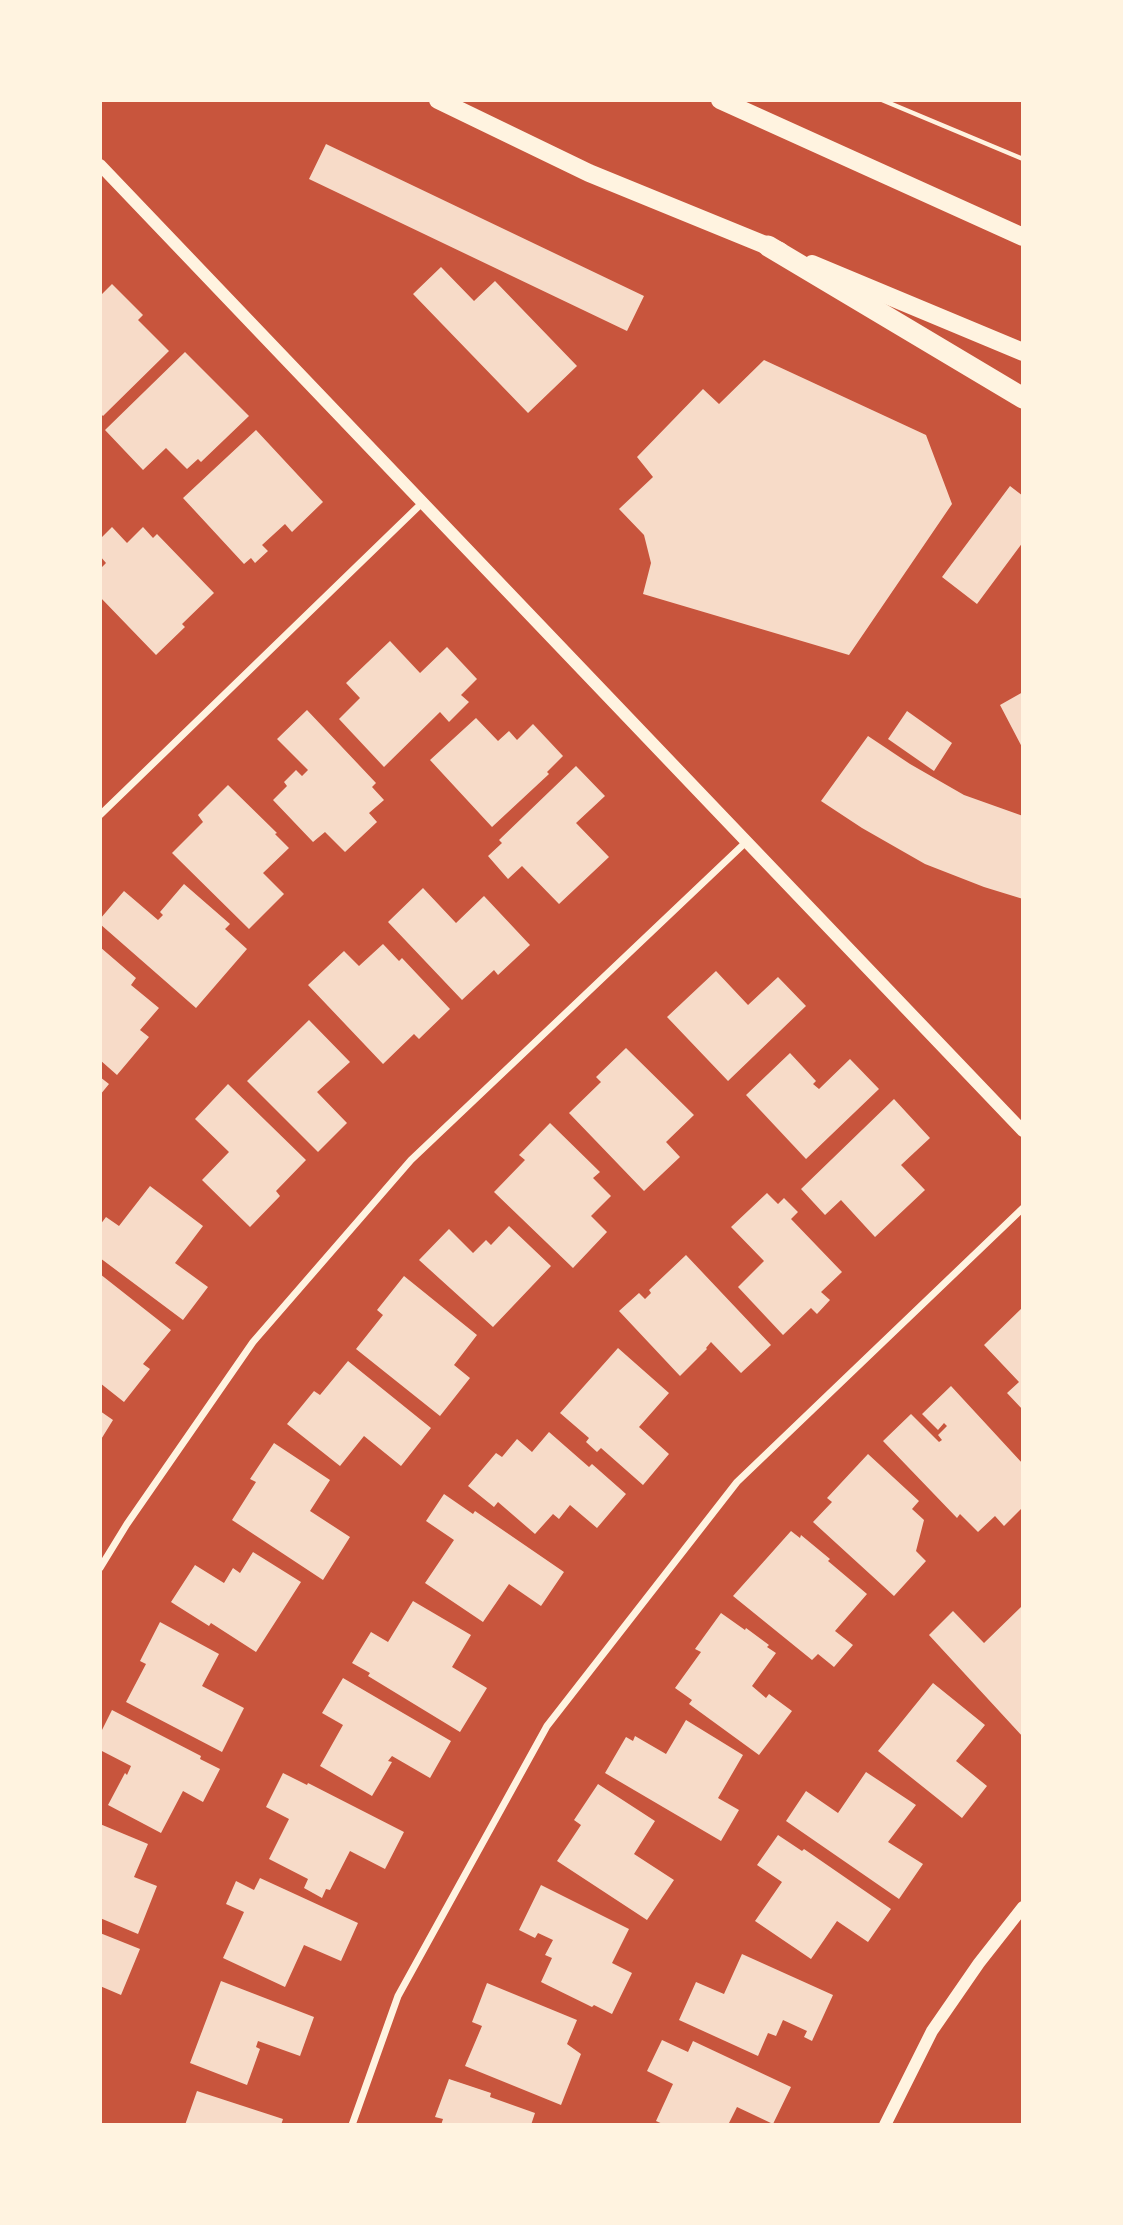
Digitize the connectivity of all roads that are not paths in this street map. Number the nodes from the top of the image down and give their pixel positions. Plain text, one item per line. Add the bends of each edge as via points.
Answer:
1 (438, 100) edge
2 (720, 100) edge
3 (100, 165) edge
4 (1023, 237) edge
5 (768, 246) junction
6 (1023, 352) edge
7 (1023, 398) edge
8 (422, 503) junction
9 (100, 815) edge
10 (746, 842) junction
11 (1023, 1131) edge
12 (1023, 1209) edge
13 (100, 1568) edge
14 (1023, 1907) edge
15 (352, 2125) edge
16 (884, 2125) edge

1 - 5 main road via 589,173
2 - 4 main road
3 - 8 street
5 - 6 main road
5 - 7 highway
8 - 9 street
8 - 10 street
10 - 11 street
10 - 13 street via 411,1160 253,1342
12 - 15 street via 737,1482 547,1726 398,1996
14 - 16 street via 932,2031

